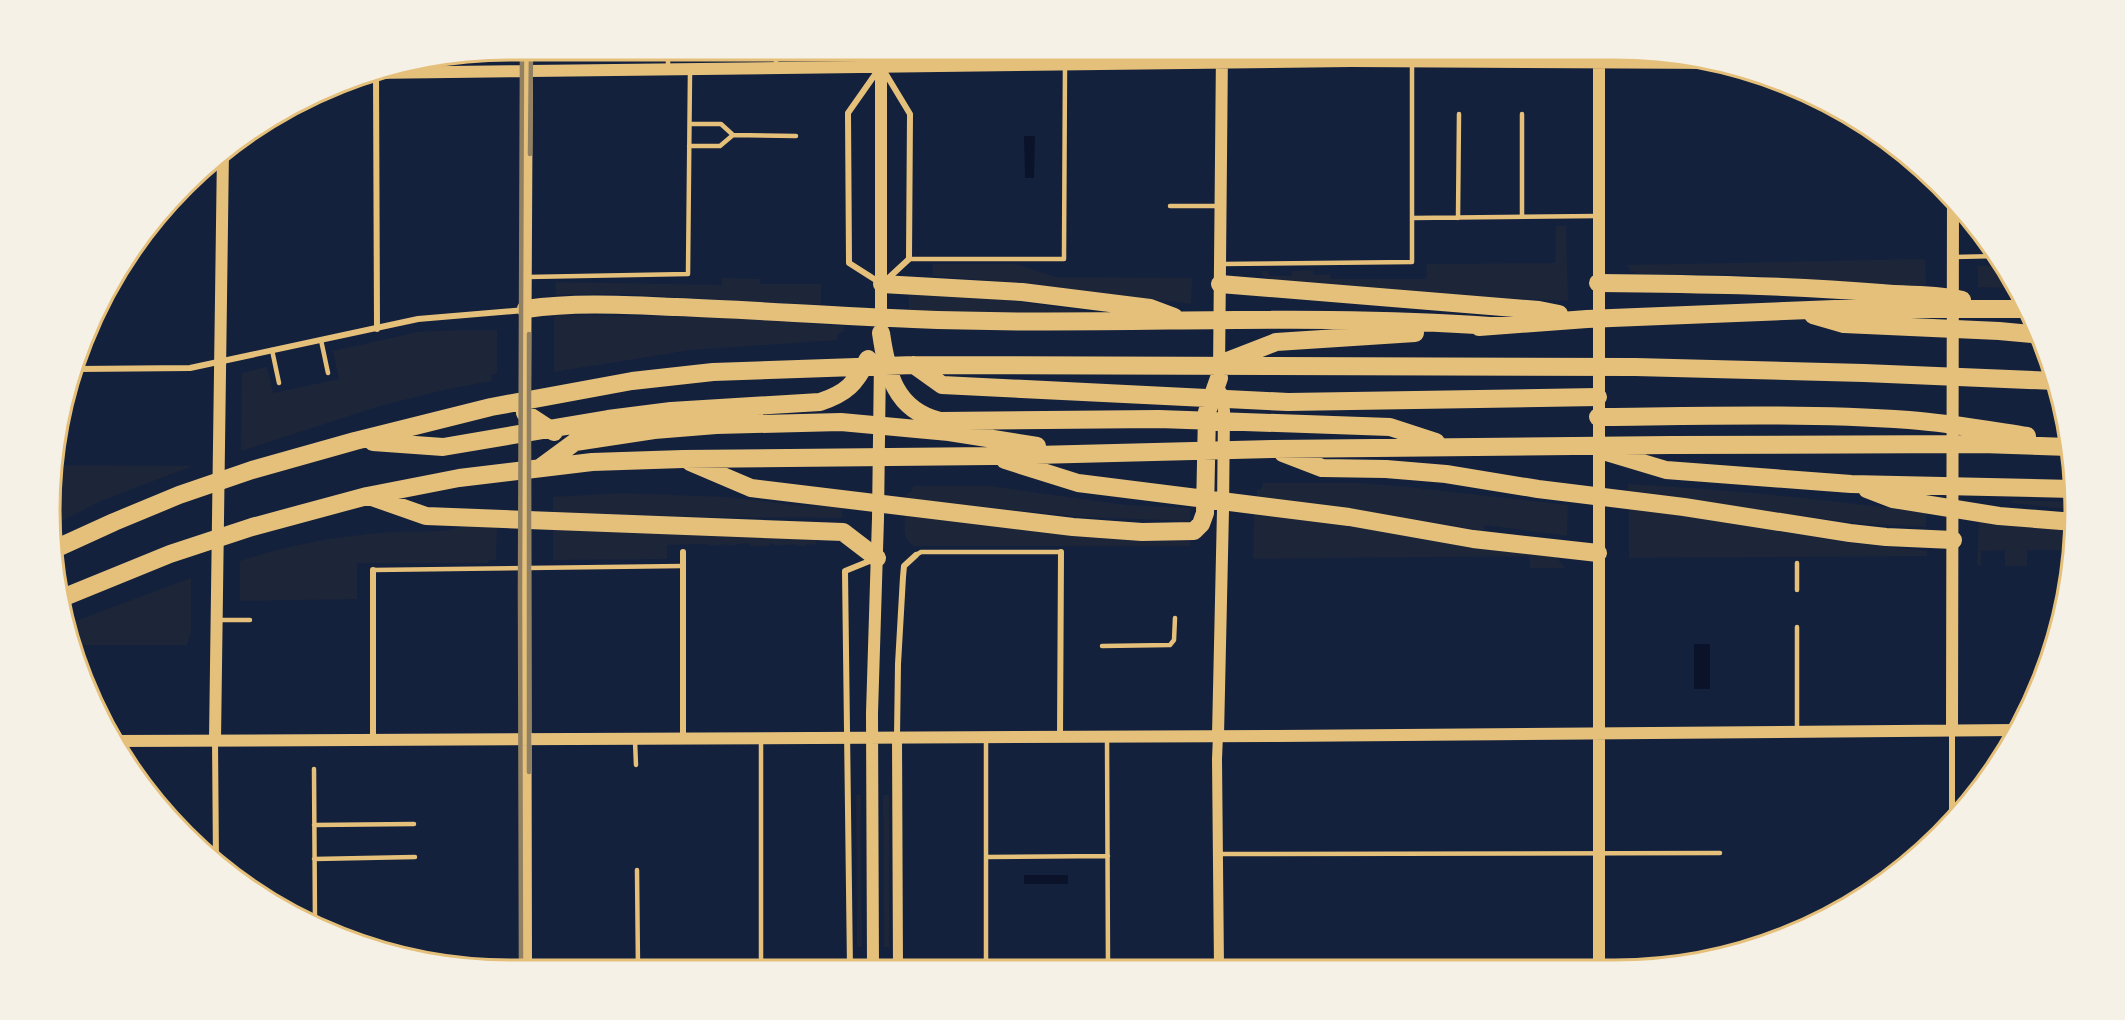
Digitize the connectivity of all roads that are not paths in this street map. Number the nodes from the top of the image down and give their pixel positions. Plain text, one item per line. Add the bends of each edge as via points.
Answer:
1 (526, 60) edge
2 (668, 60) edge
3 (776, 60) edge
4 (881, 60) edge
5 (1222, 60) edge
6 (1287, 60) edge
7 (1392, 60) edge
8 (1474, 60) edge
9 (1599, 60) edge
10 (1412, 62) junction
11 (1222, 64) junction
12 (1065, 65) junction
13 (881, 66) junction
14 (428, 68) edge
15 (776, 68) junction
16 (668, 69) junction
17 (690, 69) junction
18 (526, 71) junction
19 (372, 82) edge
20 (1459, 114) dead end
21 (1522, 114) dead end
22 (690, 124) junction
23 (733, 135) junction
24 (796, 136) dead end
25 (689, 146) junction
26 (223, 164) edge
27 (1170, 206) dead end
28 (1221, 206) junction
29 (1953, 213) edge
30 (1599, 216) junction
31 (1522, 217) junction
32 (1412, 218) junction
33 (1458, 218) junction
34 (1986, 256) edge
35 (1953, 257) junction
36 (909, 259) junction
37 (1221, 264) junction
38 (526, 277) junction
39 (882, 284) junction
40 (1220, 290) junction
41 (1598, 292) junction
42 (1993, 308) junction
43 (525, 309) junction
44 (2018, 309) edge
45 (1800, 311) junction
46 (1587, 319) junction
47 (1184, 321) junction
48 (1490, 326) junction
49 (377, 329) junction
50 (881, 333) junction
51 (2029, 334) edge
52 (321, 340) junction
53 (272, 349) junction
54 (220, 360) junction
55 (914, 365) junction
56 (83, 369) edge
57 (1215, 372) junction
58 (328, 373) dead end
59 (2046, 381) edge
60 (279, 383) dead end
61 (1598, 397) junction
62 (525, 413) junction
63 (717, 416) junction
64 (1598, 417) junction
65 (355, 441) junction
66 (575, 442) junction
67 (2060, 443) edge
68 (2060, 445) edge
69 (1455, 447) junction
70 (1590, 447) junction
71 (1273, 449) junction
72 (1077, 453) junction
73 (992, 456) junction
74 (682, 459) junction
75 (525, 479) junction
76 (1851, 484) junction
77 (2064, 489) edge
78 (367, 496) junction
79 (1214, 510) junction
80 (2065, 521) edge
81 (1953, 540) junction
82 (62, 546) edge
83 (683, 552) dead end
84 (1061, 552) joint
85 (1598, 553) junction
86 (916, 555) joint
87 (877, 558) junction
88 (1797, 563) dead end
89 (683, 566) junction
90 (525, 568) junction
91 (373, 570) joint
92 (1797, 590) dead end
93 (69, 595) edge
94 (1175, 618) dead end
95 (217, 620) junction
96 (250, 620) dead end
97 (1797, 627) dead end
98 (1102, 646) dead end
99 (1952, 730) junction
100 (2008, 730) edge
101 (1797, 731) junction
102 (1598, 732) junction
103 (1107, 735) junction
104 (1218, 735) junction
105 (847, 736) junction
106 (872, 736) junction
107 (897, 736) junction
108 (986, 736) junction
109 (1060, 736) junction
110 (525, 738) junction
111 (635, 738) junction
112 (683, 738) junction
113 (761, 738) junction
114 (215, 740) junction
115 (373, 740) junction
116 (124, 741) edge
117 (636, 765) dead end
118 (314, 769) dead end
119 (1954, 806) edge
120 (414, 824) dead end
121 (315, 825) junction
122 (216, 850) edge
123 (1598, 853) junction
124 (1720, 853) dead end
125 (1217, 854) junction
126 (987, 856) junction
127 (1108, 856) junction
128 (415, 858) dead end
129 (314, 859) junction
130 (637, 870) dead end
131 (315, 916) edge
132 (526, 960) edge
133 (638, 960) edge
134 (761, 960) edge
135 (850, 960) edge
136 (873, 960) edge
137 (898, 960) edge
138 (986, 960) edge
139 (1108, 960) edge
140 (1218, 960) edge
141 (1599, 960) edge

1 - 18 main road
2 - 16 lane
3 - 15 lane
4 - 13 main road
5 - 11 main road
6 - 11 main road
7 - 10 main road
8 - 10 main road
9 - 30 main road
10 - 32 lane
11 - 12 main road
11 - 28 main road
12 - 13 main road
12 - 36 lane via 1064,259
13 - 15 main road
13 - 36 street via 910,114
13 - 39 main road
13 - 39 street via 848,113 849,263
14 - 18 main road
15 - 17 main road
16 - 17 main road
16 - 18 main road
17 - 22 lane
18 - 38 main road
19 - 49 street
20 - 33 lane
21 - 31 lane
22 - 23 lane via 721,124
22 - 25 lane
23 - 24 lane
23 - 25 lane via 720,146
25 - 38 lane via 688,274
26 - 54 main road
27 - 28 lane
28 - 37 main road
29 - 35 main road
30 - 31 lane
30 - 41 main road
31 - 33 lane
32 - 33 lane
32 - 37 lane via 1412,262
34 - 35 lane
35 - 81 main road
36 - 39 street
37 - 40 main road
38 - 43 main road
39 - 47 highway via 1045,294 1150,308
39 - 50 main road
40 - 46 highway via 1539,310
40 - 57 main road
41 - 42 highway via 1803,287 1947,296
41 - 61 main road
42 - 44 highway
42 - 45 highway
43 - 47 highway via 551,305 640,306 914,319
43 - 49 street via 418,319
43 - 62 main road
45 - 46 highway
45 - 51 highway via 1844,324
46 - 48 highway
47 - 48 highway via 1434,322
48 - 57 highway via 1276,342
49 - 52 street
50 - 63 highway via 861,373 838,396 804,405
50 - 69 highway via 892,382 902,398 929,418 1159,419 1390,427
50 - 87 main road
52 - 53 street
52 - 58 lane
53 - 54 street
53 - 60 lane
54 - 56 street via 190,368
54 - 95 main road
55 - 57 highway
55 - 61 highway via 942,385 1288,402
55 - 65 highway via 713,372 632,381 459,414
57 - 59 highway via 1635,367
57 - 79 highway via 1207,412
61 - 64 main road
62 - 66 highway
62 - 75 main road
63 - 65 highway via 672,411 443,447
63 - 66 highway
63 - 72 highway via 883,425
64 - 67 highway via 1910,420
64 - 85 main road
65 - 82 highway via 190,492
66 - 75 highway
68 - 70 highway
69 - 70 highway
69 - 71 highway
70 - 76 highway via 1666,470
71 - 72 highway
71 - 81 highway via 1322,468 1446,474 1850,533
72 - 73 highway
73 - 74 highway
73 - 85 highway via 1078,483
74 - 78 highway via 570,464 459,478
74 - 79 highway via 751,488 1073,527 1194,531
75 - 90 main road
76 - 77 highway
76 - 80 highway via 1893,499 1999,516
78 - 87 highway via 426,516 843,532
78 - 93 highway via 252,526
79 - 104 main road
81 - 99 main road
83 - 89 street
84 - 86 lane
84 - 109 street
85 - 102 main road
86 - 107 street via 904,566
87 - 105 street via 845,571
87 - 106 main road
88 - 92 lane
89 - 90 lane
89 - 112 street
90 - 91 lane
90 - 110 main road
91 - 115 street
94 - 98 lane via 1174,640 1170,645
95 - 96 lane
95 - 114 main road
97 - 101 lane
99 - 100 main road
99 - 101 main road
99 - 119 street
101 - 102 main road
102 - 104 main road
102 - 123 main road
103 - 104 main road
103 - 109 main road
103 - 127 lane
104 - 125 street
105 - 106 main road
105 - 113 main road
105 - 135 street
106 - 107 main road
106 - 136 main road
107 - 108 main road
107 - 137 street
108 - 109 main road
108 - 126 lane
110 - 111 main road
110 - 115 main road
110 - 132 main road
111 - 112 main road
111 - 117 lane
112 - 113 main road
113 - 134 lane
114 - 115 main road
114 - 116 main road
114 - 122 street
118 - 121 lane
120 - 121 lane
121 - 129 lane
123 - 124 lane
123 - 125 lane
123 - 141 main road
125 - 140 street
126 - 127 lane
126 - 138 lane
127 - 139 lane
128 - 129 lane
129 - 131 lane
130 - 133 lane

